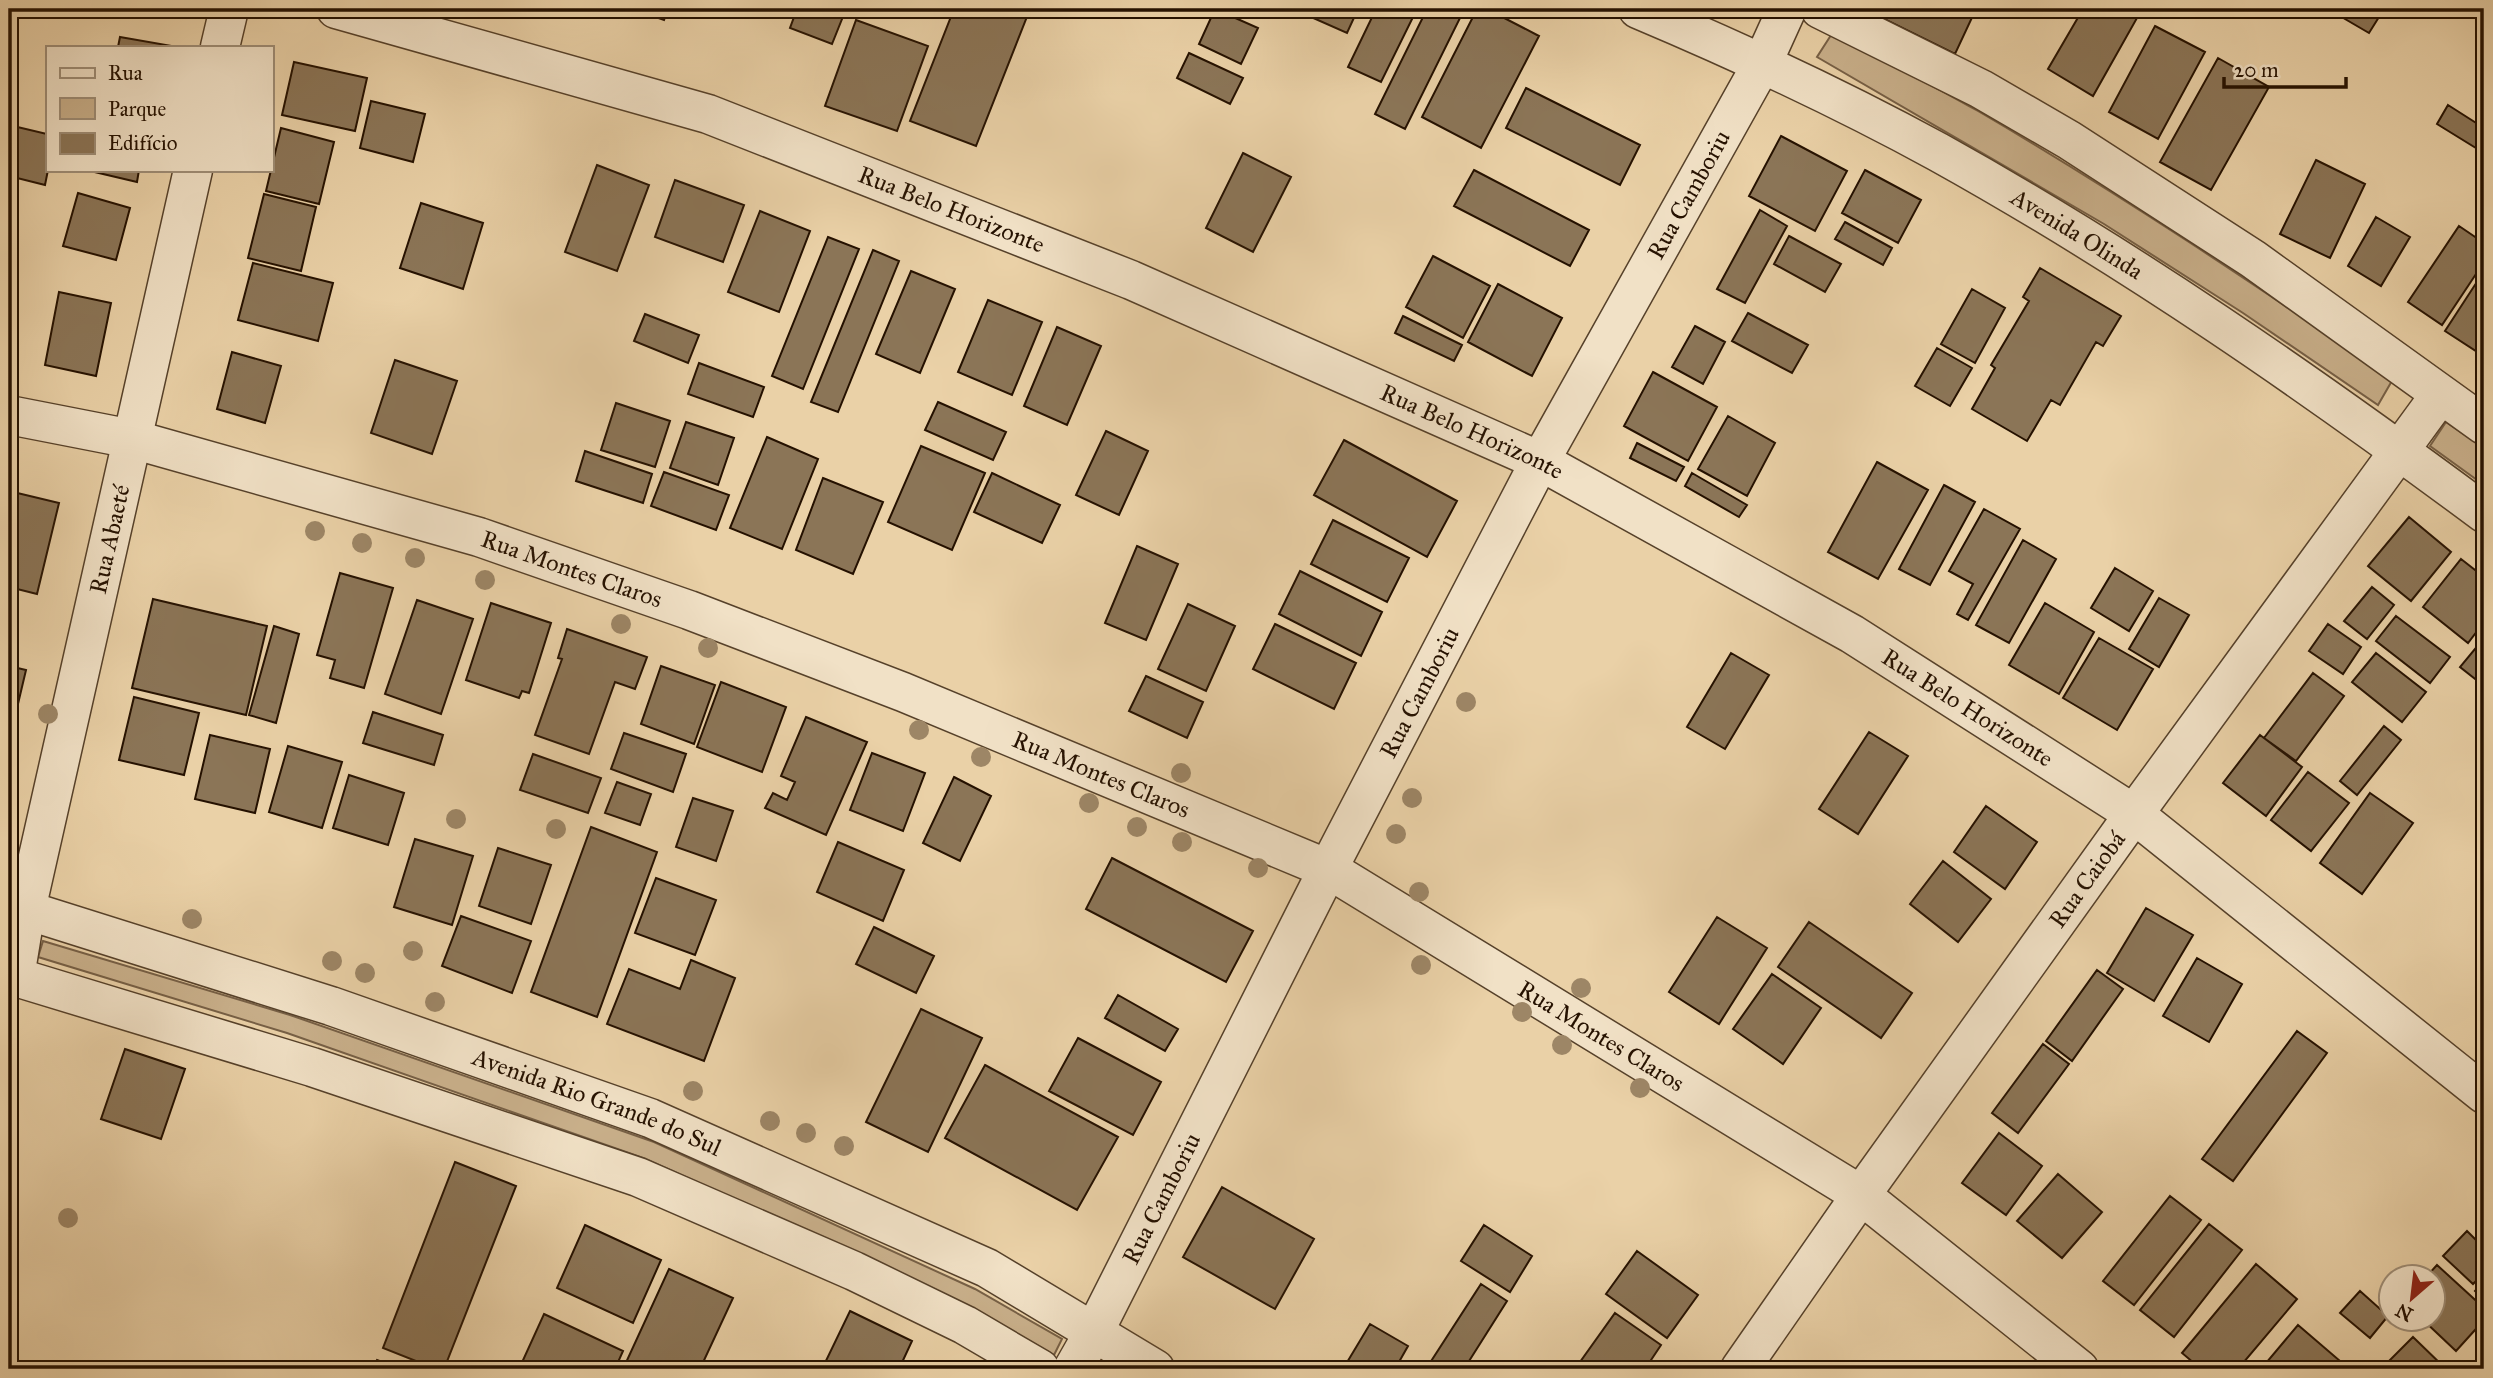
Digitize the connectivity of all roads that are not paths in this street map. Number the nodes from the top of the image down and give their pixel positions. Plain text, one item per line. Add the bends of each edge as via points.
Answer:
1 (229, 9) edge
2 (336, 9) edge
3 (1638, 9) edge
4 (1787, 9) edge
5 (1821, 9) edge
6 (220, 46) edge
7 (1763, 62) junction
8 (193, 172) edge
9 (2440, 395) junction
10 (9, 415) edge
11 (2484, 425) edge
12 (132, 439) junction
13 (2399, 449) junction
14 (1540, 461) junction
15 (2484, 513) edge
16 (2134, 814) junction
17 (1328, 869) junction
18 (15, 903) edge
19 (12, 976) edge
20 (2484, 1094) edge
21 (1861, 1195) junction
22 (1094, 1332) junction
23 (1040, 1369) edge
24 (1073, 1369) edge
25 (1155, 1369) edge
26 (1740, 1369) edge
27 (2079, 1369) edge

1 - 6 street
2 - 14 street, Rua Belo Horizonte via 708,114 1131,280
3 - 7 street, Avenida Olinda
4 - 7 street, Rua Camboriu
5 - 9 street via 1981,89 2069,140 2253,259
7 - 13 street, Avenida Olinda via 1938,152 2104,250
7 - 14 street, Rua Camboriu
8 - 12 street, Rua Abaeté
9 - 11 street
9 - 13 street, Rua Caiobá
10 - 12 street, Rua Montes Claros
12 - 17 street, Rua Montes Claros via 479,537 689,610 903,692
12 - 18 street, Rua Abaeté
13 - 15 street, Avenida Olinda
13 - 16 street, Rua Caiobá
14 - 16 street, Rua Belo Horizonte via 1852,634
14 - 17 street, Rua Camboriu
16 - 20 street, Rua Belo Horizonte
16 - 21 street, Rua Caiobá
17 - 21 street, Rua Montes Claros
17 - 22 street, Rua Camboriu
18 - 19 street, Rua Abaeté
18 - 22 street, Avenida Rio Grande do Sul via 331,1006 650,1118 987,1268
19 - 23 street via 312,1068 638,1177 879,1283
21 - 26 street, Rua Caiobá
21 - 27 street, Rua Montes Claros
22 - 24 street, Rua Camboriu
22 - 25 street, Avenida Rio Grande do Sul

